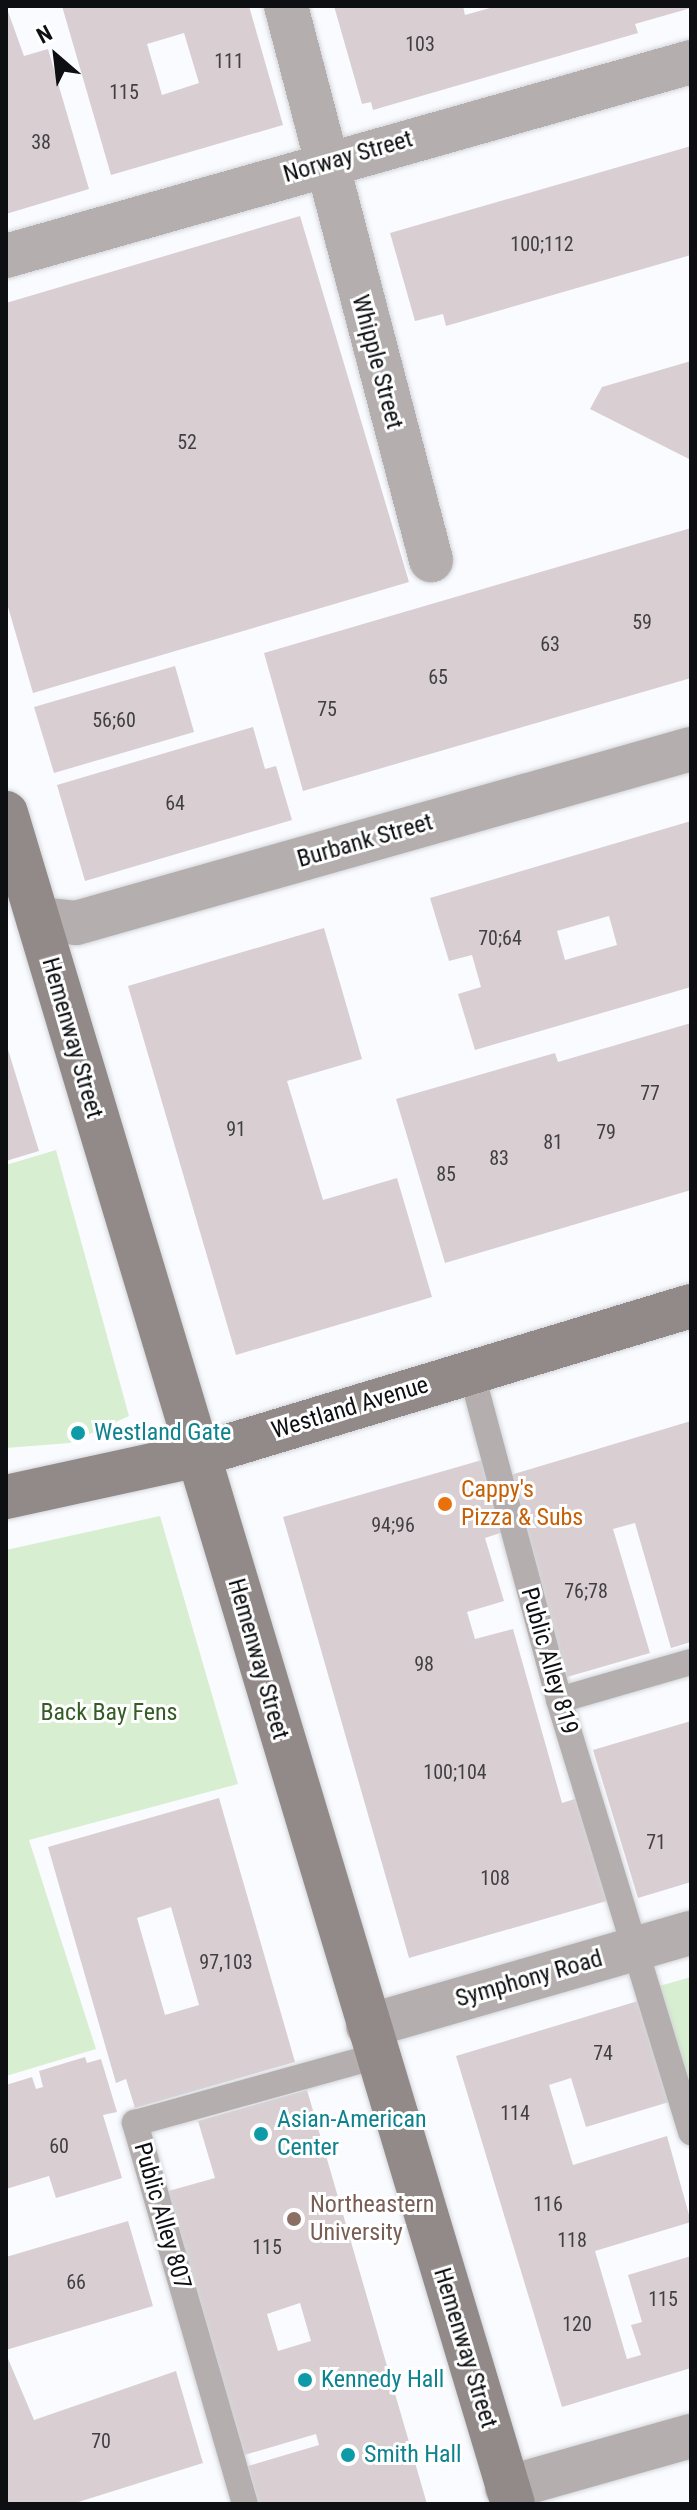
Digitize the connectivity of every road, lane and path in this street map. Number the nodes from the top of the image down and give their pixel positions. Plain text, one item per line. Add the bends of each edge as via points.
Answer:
1 (286, 6) edge
2 (691, 62) edge
3 (324, 163) junction
4 (6, 256) edge
5 (431, 560) dead end
6 (691, 749) edge
7 (9, 836) edge
8 (38, 919) junction
9 (691, 1306) edge
10 (471, 1371) junction
11 (198, 1455) junction
12 (6, 1497) edge
13 (691, 1662) edge
14 (559, 1700) junction
15 (691, 1933) edge
16 (636, 1949) junction
17 (372, 2041) junction
18 (691, 2132) edge
19 (691, 2436) edge
20 (510, 2496) edge
21 (245, 2504) edge

1 - 3 street, Whipple Street
2 - 3 street, Norway Street
3 - 4 street, Norway Street
3 - 5 street, Whipple Street
6 - 8 street, Burbank Street via 76,923
7 - 8 main road, Hemenway Street
8 - 11 main road, Hemenway Street
9 - 10 main road, Westland Avenue
10 - 11 main road, Westland Avenue
10 - 14 lane, Public Alley 819
11 - 12 main road, Westland Avenue
11 - 17 main road, Hemenway Street
13 - 14 lane
14 - 16 lane, Public Alley 819
15 - 16 street, Symphony Road
16 - 17 street, Symphony Road
16 - 18 lane, Public Alley 819
17 - 20 main road, Hemenway Street
17 - 21 lane, Public Alley 807 via 135,2123
19 - 20 street

